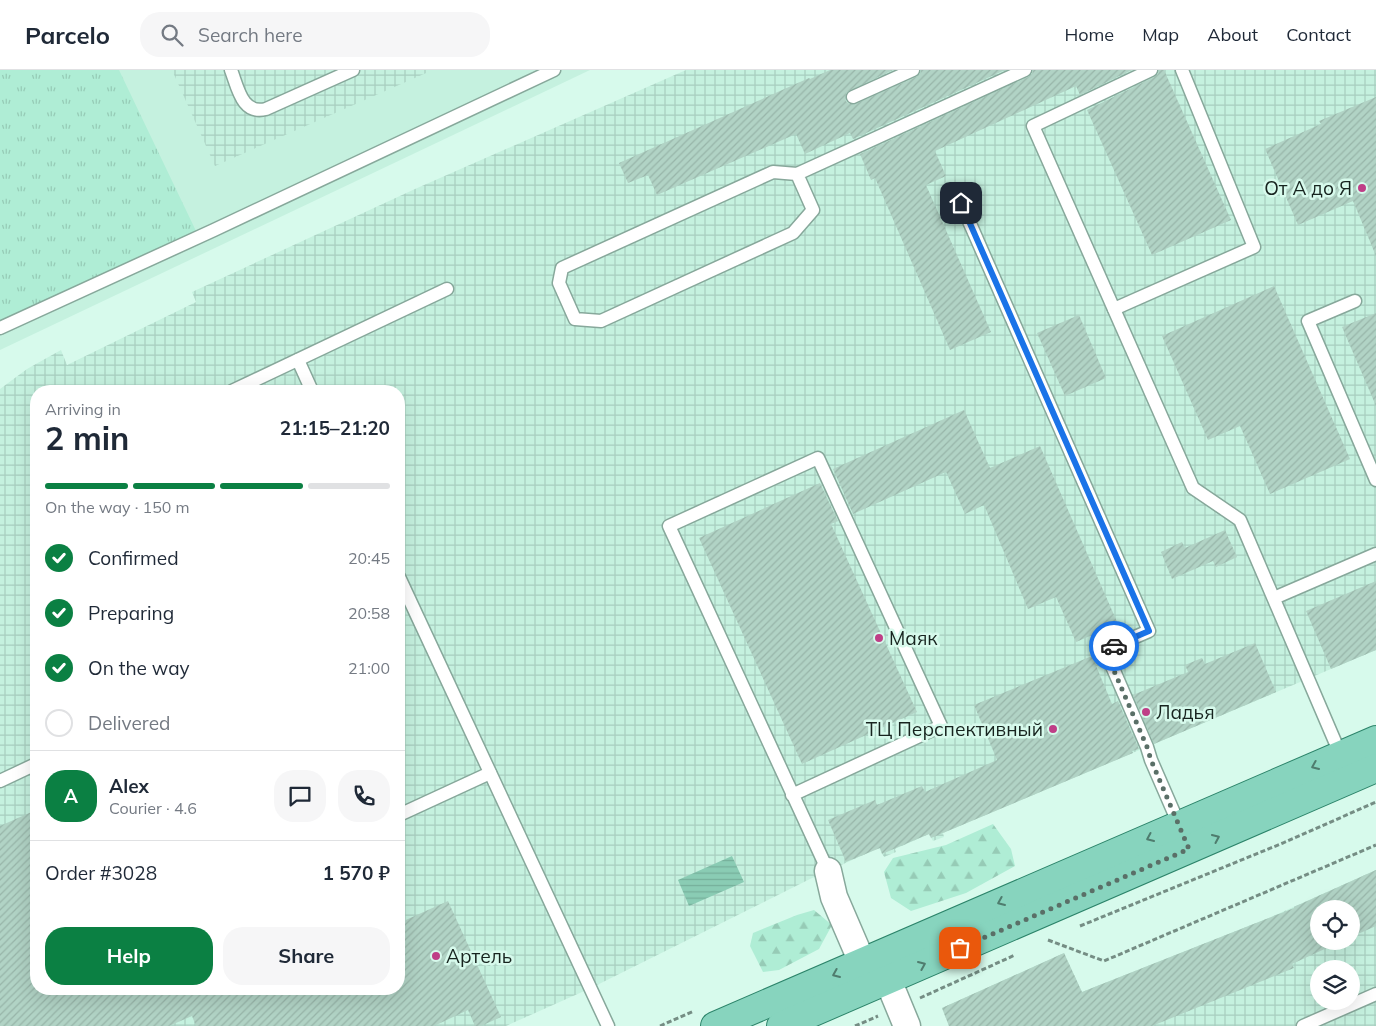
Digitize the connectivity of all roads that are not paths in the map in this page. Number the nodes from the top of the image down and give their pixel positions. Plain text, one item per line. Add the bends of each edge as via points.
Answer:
1 (231, 70) edge
2 (353, 70) edge
3 (554, 70) edge
4 (913, 70) edge
5 (1025, 70) edge
6 (1151, 70) edge
7 (1182, 70) edge
8 (854, 97) dead end
9 (797, 174) junction
10 (961, 203) dead end
11 (448, 289) dead end
12 (1355, 301) dead end
13 (1114, 309) junction
14 (0, 328) edge
15 (298, 360) junction
16 (245, 385) edge
17 (309, 385) edge
18 (1376, 480) edge
19 (1376, 554) edge
20 (405, 589) edge
21 (1274, 598) junction
22 (1376, 740) edge
23 (30, 767) edge
24 (1346, 767) junction
25 (1376, 768) edge
26 (490, 773) junction
27 (0, 781) edge
28 (792, 795) junction
29 (405, 812) edge
30 (1184, 837) junction
31 (828, 871) joint
32 (862, 962) junction
33 (888, 980) junction
34 (1376, 994) edge
35 (904, 1016) edge
36 (608, 1026) edge
37 (715, 1026) edge
38 (781, 1026) edge
39 (1303, 1026) edge

1 - 2 lane via 246,105 259,111
3 - 14 lane
4 - 8 lane
5 - 9 lane
6 - 13 lane via 1033,126
7 - 13 lane via 1254,247
9 - 9 lane via 773,172 562,268 558,283 575,319 601,321 793,233 813,210
10 - 30 lane via 1149,631 1105,650
11 - 15 lane
12 - 18 lane via 1308,322
13 - 21 lane via 1193,488 1240,520
15 - 16 lane
15 - 17 lane
19 - 21 lane
20 - 26 lane
21 - 24 lane
22 - 24 main road
23 - 27 lane
24 - 25 main road
24 - 30 main road
26 - 29 lane
26 - 36 lane
28 - 28 lane via 669,526 818,458 941,726
28 - 31 lane
30 -> 32 main road
33 -> 30 main road
31 - 32 street via 834,897
32 - 33 street
32 -> 37 main road
33 - 35 street
33 - 38 main road
34 - 39 lane

